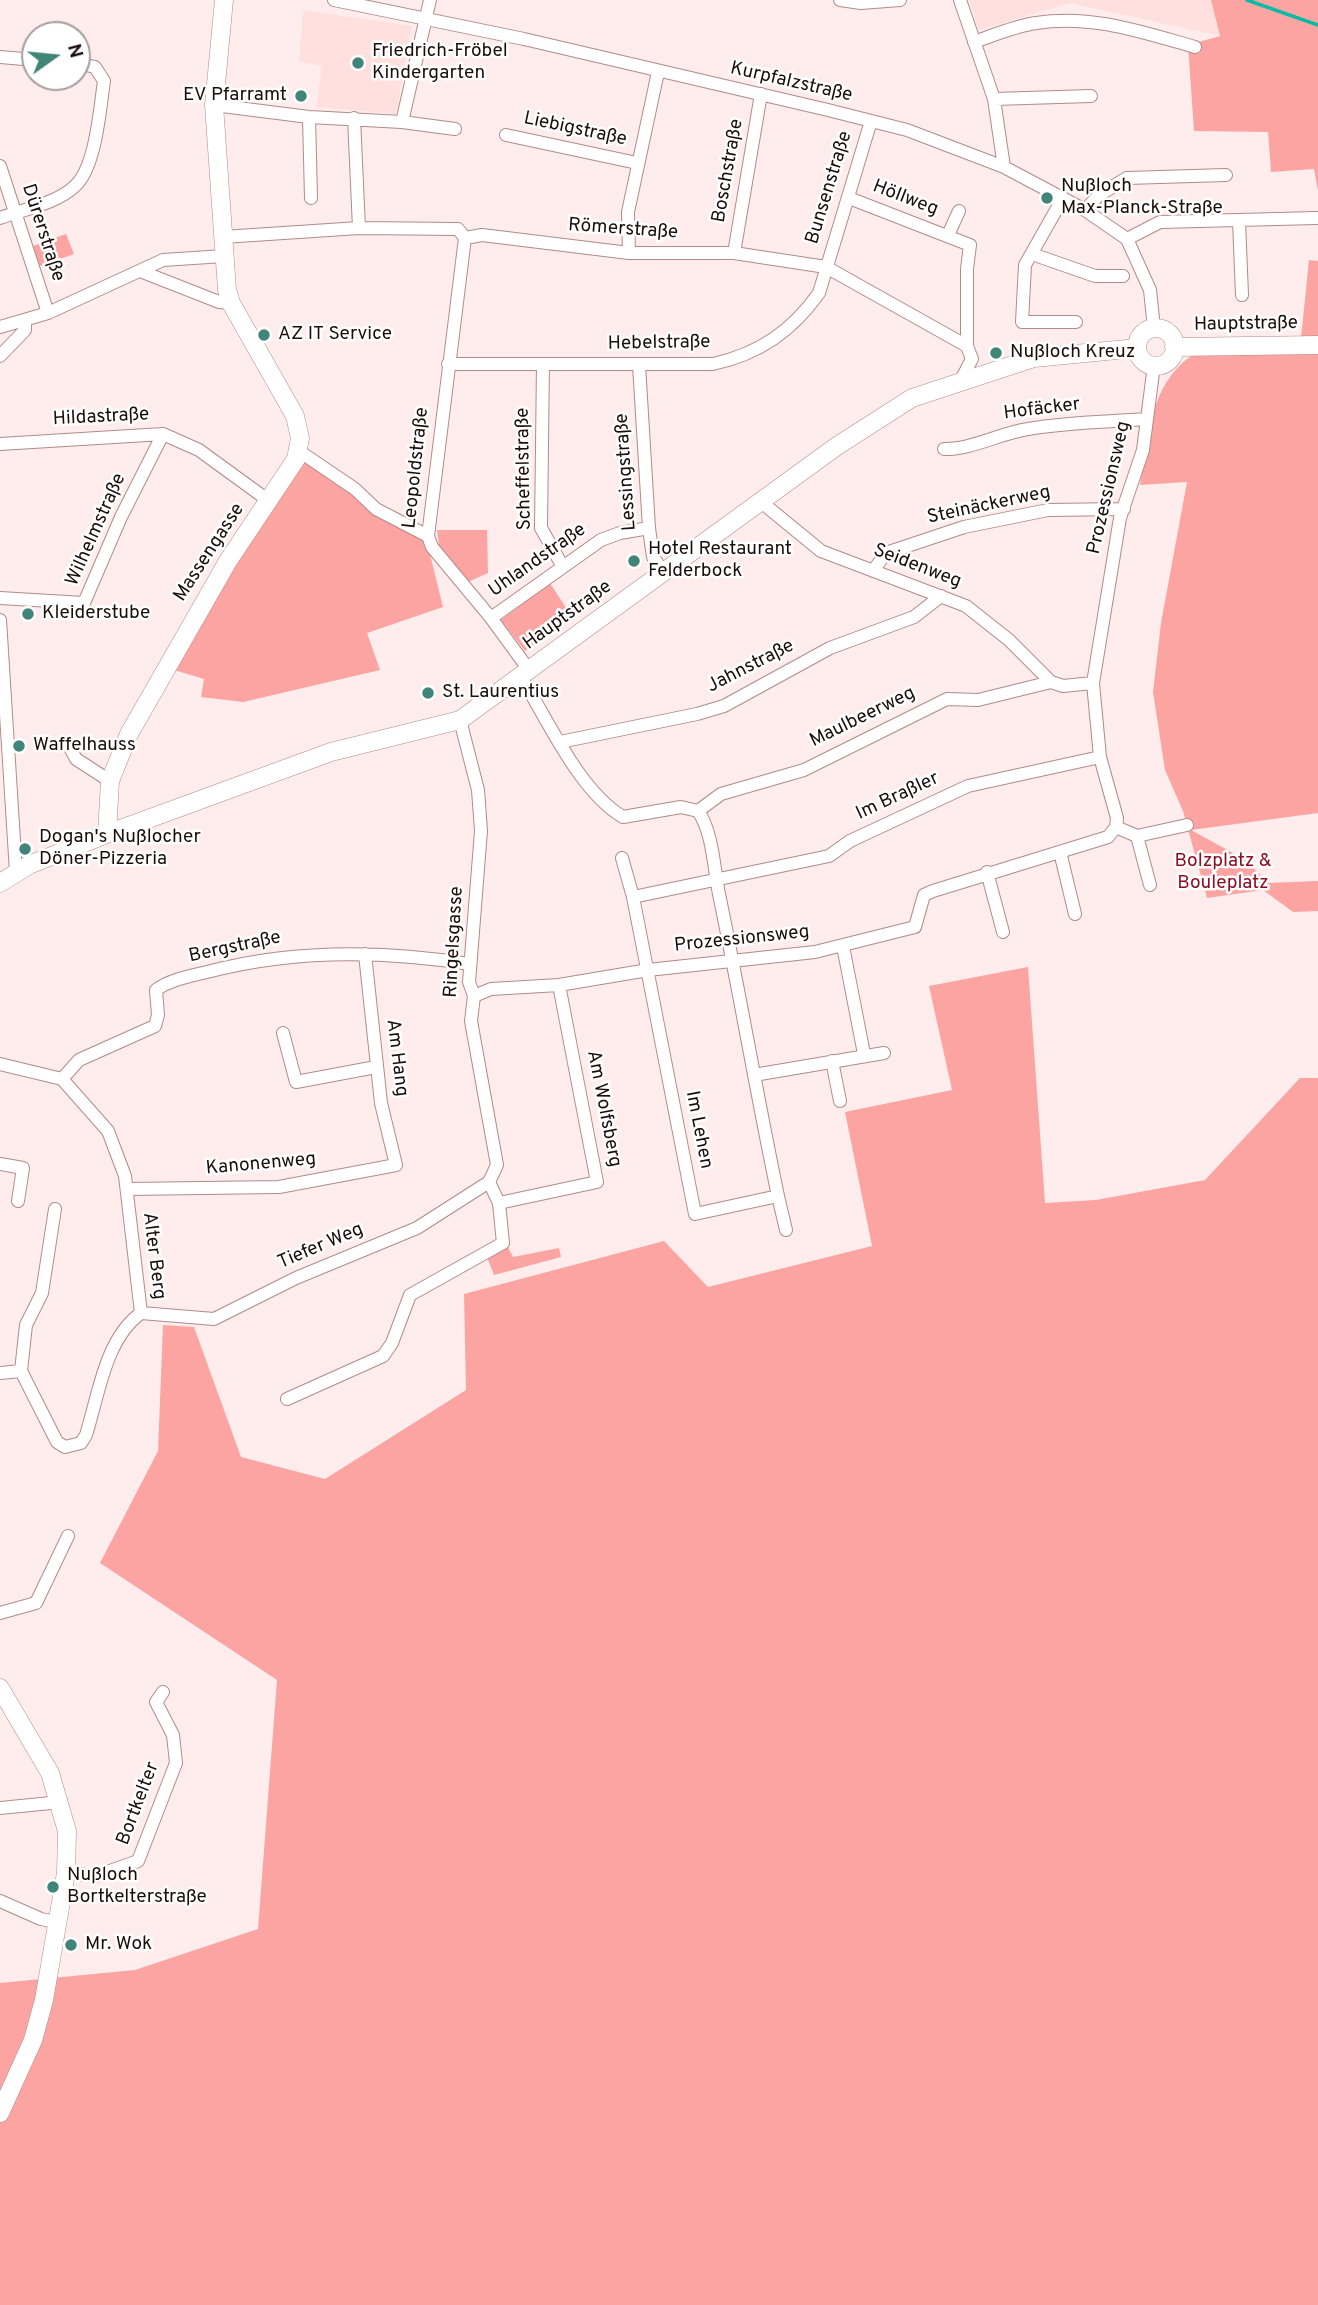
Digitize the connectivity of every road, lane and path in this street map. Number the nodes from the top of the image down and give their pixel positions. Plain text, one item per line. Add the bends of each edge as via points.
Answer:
1 (224, 0) edge
2 (334, 0) edge
3 (430, 0) edge
4 (840, 0) edge
5 (900, 0) edge
6 (960, 0) edge
7 (428, 19) junction
8 (974, 42) junction
9 (1195, 47) dead end
10 (0, 57) edge
11 (21, 59) edge
12 (91, 66) edge
13 (659, 72) junction
14 (761, 94) junction
15 (1091, 96) dead end
16 (994, 99) junction
17 (214, 105) junction
18 (309, 117) junction
19 (354, 118) junction
20 (871, 121) junction
21 (402, 122) junction
22 (455, 129) dead end
23 (506, 135) dead end
24 (637, 163) junction
25 (0, 166) edge
26 (1004, 167) junction
27 (1226, 175) dead end
28 (311, 198) dead end
29 (849, 198) junction
30 (1063, 198) junction
31 (1085, 209) junction
32 (959, 211) dead end
33 (15, 212) junction
34 (0, 218) edge
35 (1317, 218) edge
36 (1239, 220) junction
37 (359, 228) junction
38 (948, 235) junction
39 (223, 237) junction
40 (465, 238) junction
41 (1128, 239) junction
42 (629, 253) junction
43 (734, 253) junction
44 (1032, 254) junction
45 (224, 256) junction
46 (826, 267) junction
47 (140, 271) junction
48 (1123, 276) dead end
49 (1242, 295) dead end
50 (231, 303) junction
51 (48, 313) junction
52 (25, 321) junction
53 (1076, 323) dead end
54 (0, 327) edge
55 (1154, 328) junction
56 (1318, 345) edge
57 (968, 346) junction
58 (1174, 347) junction
59 (1137, 348) junction
60 (0, 356) edge
61 (447, 364) junction
62 (543, 364) junction
63 (639, 365) junction
64 (1154, 365) junction
65 (961, 380) junction
66 (1146, 419) junction
67 (163, 434) junction
68 (0, 444) edge
69 (944, 449) dead end
70 (299, 451) junction
71 (269, 500) junction
72 (760, 501) junction
73 (1124, 509) junction
74 (649, 528) junction
75 (428, 536) junction
76 (563, 567) junction
77 (873, 570) junction
78 (664, 573) junction
79 (941, 596) junction
80 (0, 598) edge
81 (491, 618) junction
82 (0, 620) edge
83 (525, 673) junction
84 (1051, 682) junction
85 (1093, 683) junction
86 (460, 720) junction
87 (4, 724) edge
88 (67, 742) dead end
89 (560, 742) junction
90 (1100, 757) junction
91 (110, 781) junction
92 (698, 811) junction
93 (1187, 825) dead end
94 (1116, 827) junction
95 (107, 834) junction
96 (1137, 836) junction
97 (1060, 852) junction
98 (622, 858) dead end
99 (16, 872) junction
100 (987, 872) junction
101 (715, 878) junction
102 (0, 883) edge
103 (1150, 886) dead end
104 (633, 897) junction
105 (1075, 914) dead end
106 (1003, 932) dead end
107 (843, 946) junction
108 (365, 954) junction
109 (733, 961) junction
110 (470, 964) junction
111 (648, 970) junction
112 (559, 985) junction
113 (474, 996) junction
114 (283, 1033) dead end
115 (864, 1054) junction
116 (884, 1054) dead end
117 (832, 1061) junction
118 (0, 1064) edge
119 (376, 1067) junction
120 (754, 1075) junction
121 (62, 1079) junction
122 (840, 1101) dead end
123 (0, 1164) edge
124 (396, 1165) joint
125 (489, 1182) junction
126 (127, 1189) junction
127 (778, 1196) junction
128 (18, 1201) dead end
129 (499, 1203) junction
130 (55, 1209) dead end
131 (786, 1230) dead end
132 (141, 1313) junction
133 (21, 1371) junction
134 (0, 1373) edge
135 (287, 1399) dead end
136 (68, 1536) dead end
137 (0, 1613) edge
138 (0, 1688) edge
139 (163, 1692) dead end
140 (61, 1802) junction
141 (0, 1808) edge
142 (66, 1873) junction
143 (0, 1901) edge
144 (56, 1922) junction
145 (0, 2113) edge

1 - 17 main road
2 - 7 street, Kurpfalzstraße
3 - 7 street
4 - 5 street
6 - 8 street
7 - 13 street, Kurpfalzstraße
7 - 21 street
8 - 9 street via 1033,23 1064,20 1101,22
8 - 16 street
10 - 11 street
12 - 33 street via 104,81 89,163 76,186
13 - 14 street, Kurpfalzstraße
13 - 24 street
14 - 20 street, Kurpfalzstraße
14 - 43 street, Boschstraße
15 - 16 street
16 - 26 street
17 - 18 street
17 - 39 main road
18 - 19 street
18 - 28 street
19 - 21 street
19 - 37 street
20 - 26 street, Kurpfalzstraße
20 - 29 street, Bunsenstraße
21 - 22 street
23 - 24 street, Liebigstraße
24 - 42 street via 628,212
25 - 33 street, Dürerstraße
26 - 30 street, Kurpfalzstraße
27 - 31 street via 1127,178
29 - 38 street, Höllweg
29 - 46 street, Bunsenstraße
30 - 31 street, Kurpfalzstraße
30 - 44 street
31 - 41 street, Kurpfalzstraße
32 - 38 street, Höllweg
33 - 34 street
33 - 51 street, Dürerstraße
35 - 36 street
36 - 41 street via 1160,222
36 - 49 street
37 - 39 street, Römerstraße
37 - 40 street, Römerstraße via 458,229
38 - 57 street, Höllweg via 970,245
39 - 45 main road
40 - 42 street, Römerstraße via 482,235
40 - 61 street, Leopoldstraße
41 - 55 street via 1150,290
42 - 43 street, Römerstraße
43 - 46 street, Römerstraße
44 - 48 street via 1095,276
44 - 53 street via 1023,277 1022,322
45 - 47 street via 163,260
45 - 50 main road
46 - 57 street, Römerstraße
46 - 63 street, Hebelstraße via 818,293 805,312 783,333 750,353 713,364
47 - 50 street
47 - 51 street
50 - 70 main road via 295,416
51 - 52 street
52 - 54 street
52 - 60 street via 25,330
55 - 58 main road, Hauptstraße via 1167,331
55 - 59 main road via 1140,336
56 - 58 main road, Hauptstraße
57 - 65 street via 972,359
58 - 64 main road, Hauptstraße via 1168,360
59 - 64 main road via 1142,360
59 - 65 main road, Hauptstraße via 1034,358
61 - 62 street, Hebelstraße
61 - 75 street, Leopoldstraße
62 - 63 street, Hebelstraße
62 - 76 street, Scheffelstraße via 541,528
63 - 74 street, Lessingstraße
64 - 66 street, Prozessionsweg
65 - 72 main road, Hauptstraße via 912,398
66 - 69 street, Hofäcker via 1030,428 955,450
66 - 73 street, Prozessionsweg via 1138,469
67 - 68 street, Hildastraße
67 - 71 street, Hildastraße via 199,450
67 - 80 street, Wilhelmstraße via 84,603
70 - 71 main road, Massengasse
70 - 75 street via 376,509
71 - 91 main road, Massengasse via 189,625 129,734
72 - 77 street, Seidenweg via 821,551
72 - 78 main road, Hauptstraße
73 - 77 street, Steinäckerweg via 1048,510 964,527 886,553
73 - 85 street, Prozessionsweg
74 - 76 street, Uhlandstraße via 601,540
74 - 78 street, Lessingstraße via 653,556
75 - 81 street, Leopoldstraße via 432,547
76 - 81 street, Uhlandstraße
77 - 79 street, Seidenweg
78 - 83 main road, Hauptstraße
79 - 84 street, Seidenweg via 966,606
79 - 89 street, Jahnstraße via 914,617 830,648 724,706
81 - 83 street, Leopoldstraße
82 - 87 street
83 - 86 main road, Hauptstraße
83 - 89 street
84 - 85 street via 1063,686
84 - 92 street, Maulbeerweg via 978,700 947,699 804,770 721,794
85 - 90 street, Prozessionsweg
86 - 95 main road, Hauptstraße via 331,752
86 - 110 street, Ringelsgasse via 478,790 481,831
87 - 99 street
88 - 91 street via 76,760
89 - 92 street via 604,804 623,817 681,807
90 - 94 street, Prozessionsweg
90 - 101 street, Im Braßler via 968,786 850,841 829,856
91 - 95 main road, Massengasse
92 - 101 street
93 - 96 street
94 - 96 street
94 - 97 street, Prozessionsweg via 1100,841
95 - 99 main road, Hauptstraße
96 - 103 street
97 - 100 street, Prozessionsweg
97 - 105 street
98 - 104 street
99 - 102 main road, Hauptstraße
100 - 106 street
100 - 107 street, Prozessionsweg via 925,895 915,927
101 - 104 street, Im Braßler
101 - 109 street
104 - 111 street
107 - 109 street, Prozessionsweg
107 - 115 street
108 - 110 street, Bergstraße
108 - 119 street, Am Hang
108 - 121 street, Bergstraße via 311,953 248,961 162,985 156,990 155,1026 79,1060
109 - 111 street, Prozessionsweg
109 - 120 street
110 - 113 street, Ringelsgasse via 468,982
111 - 112 street, Prozessionsweg
111 - 127 street, Im Lehen via 695,1214
112 - 113 street, Prozessionsweg via 491,989
112 - 129 street, Am Wolfsberg via 597,1182
113 - 125 street, Ringelsgasse via 471,1021 497,1166
114 - 119 street via 296,1082
115 - 116 street
115 - 117 street
117 - 120 street
117 - 122 street
118 - 121 street
119 - 124 street, Am Hang
120 - 127 street
121 - 126 street, Alter Berg via 108,1131
123 - 128 street via 23,1168
124 - 126 street, Kanonenweg via 279,1187
125 - 129 street
125 - 132 street, Tiefer Weg via 417,1228 296,1278 214,1319
126 - 132 street, Alter Berg
127 - 131 street
129 - 135 street via 503,1243 410,1294 383,1356
130 - 133 street via 42,1293 26,1325
132 - 133 street, Alter Berg via 126,1325 114,1346 81,1443 65,1447 57,1442
133 - 134 street
136 - 137 street via 36,1603
138 - 140 main road via 50,1773
139 - 142 street, Bortkelter via 156,1702 173,1735 176,1763 138,1861 96,1876
140 - 141 street
140 - 142 main road via 67,1832
142 - 144 main road
143 - 144 street
144 - 145 main road via 33,2040

